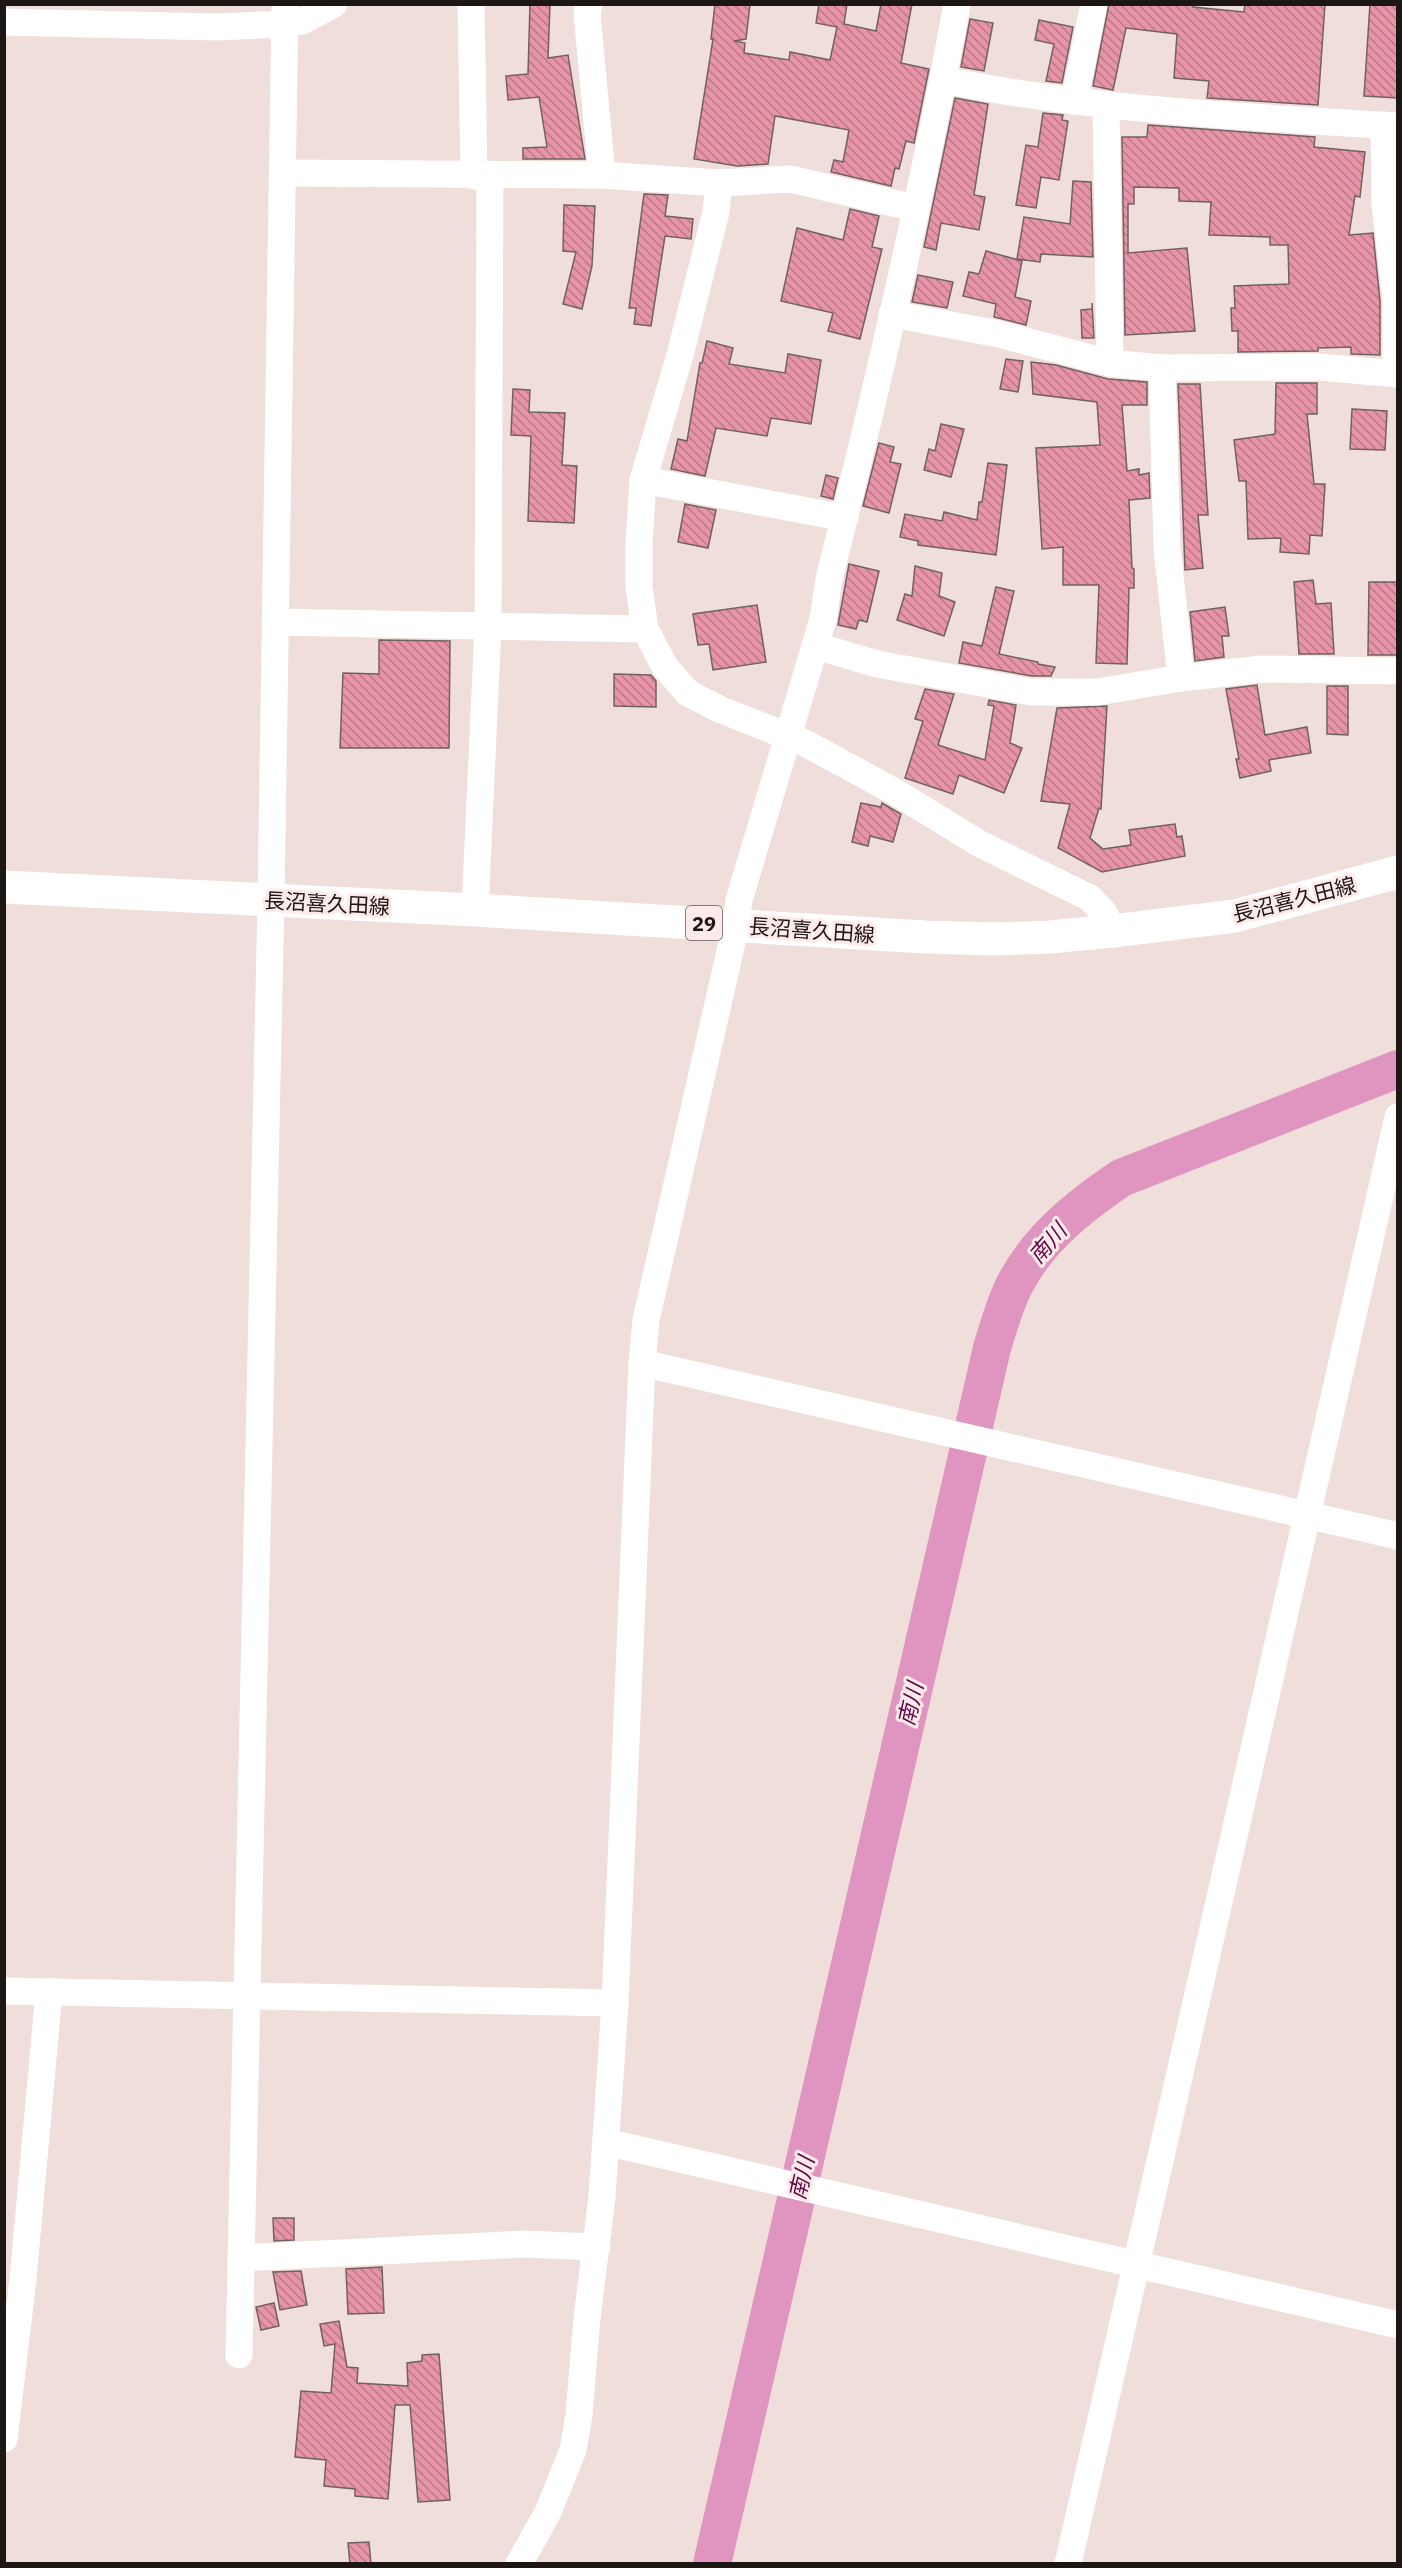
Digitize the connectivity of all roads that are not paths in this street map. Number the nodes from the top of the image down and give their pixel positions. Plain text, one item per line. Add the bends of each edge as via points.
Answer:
1 (334, 4) edge
2 (471, 4) edge
3 (589, 4) edge
4 (957, 4) edge
5 (1094, 4) edge
6 (284, 14) edge
7 (4, 22) edge
8 (943, 80) junction
9 (1074, 101) junction
10 (1106, 105) junction
11 (1391, 126) edge
12 (284, 173) junction
13 (482, 175) junction
14 (602, 175) junction
15 (719, 183) junction
16 (915, 208) junction
17 (892, 314) junction
18 (1110, 363) junction
19 (1162, 369) junction
20 (1397, 374) edge
21 (643, 480) junction
22 (845, 518) junction
23 (276, 622) junction
24 (488, 626) junction
25 (645, 629) junction
26 (816, 646) junction
27 (1398, 671) edge
28 (1180, 678) junction
29 (788, 735) junction
30 (1398, 872) edge
31 (4, 887) edge
32 (271, 900) junction
33 (475, 910) junction
34 (736, 925) junction
35 (1113, 931) junction
36 (1398, 1117) edge
37 (642, 1363) junction
38 (1307, 1514) junction
39 (1398, 1536) edge
40 (4, 1991) edge
41 (49, 1992) junction
42 (247, 1996) junction
43 (615, 2003) junction
44 (606, 2142) junction
45 (597, 2247) junction
46 (241, 2258) junction
47 (1136, 2264) junction
48 (1398, 2325) edge
49 (239, 2355) dead end
50 (4, 2439) edge
51 (519, 2564) edge
52 (1068, 2564) edge

1 - 6 street via 302,21
2 - 13 street
3 - 14 street
4 - 8 street
5 - 9 street
6 - 7 street via 217,27
6 - 12 street
8 - 9 street
8 - 16 street
9 - 10 street
10 - 11 street
10 - 18 street
11 - 20 street via 1385,203 1396,300
12 - 13 street
12 - 23 street
13 - 14 street
13 - 24 street
14 - 15 street
15 - 16 street via 790,179
15 - 21 street via 716,212 683,344
16 - 17 street
17 - 18 street via 999,334
17 - 22 street
18 - 19 street
19 - 20 street via 1319,367
19 - 28 street via 1167,548
21 - 22 street
21 - 25 street via 639,587
22 - 26 street
23 - 24 street
23 - 32 street
24 - 25 street
24 - 33 street
25 - 29 street via 665,667 688,693 718,709
26 - 28 street via 877,664 1030,692 1098,692
26 - 29 street
27 - 28 street via 1262,669
29 - 34 street via 739,900
29 - 35 street via 897,793 980,844 1090,898
30 - 35 main road, 長沼喜久田線 / 29 via 1235,915
31 - 32 main road, 長沼喜久田線 / 29
32 - 33 main road, 長沼喜久田線 / 29
32 - 42 street
33 - 34 main road, 長沼喜久田線 / 29
34 - 35 main road, 長沼喜久田線 / 29 via 994,939
34 - 37 street via 651,1288
36 - 38 street
37 - 38 street
37 - 43 street
38 - 39 street
38 - 47 street
40 - 41 street
41 - 42 street
41 - 50 street
42 - 43 street
42 - 46 street
43 - 44 street
44 - 45 street
44 - 47 street
45 - 46 street via 523,2244
45 - 51 street via 573,2450 548,2511
46 - 49 street
47 - 48 street
47 - 52 street

